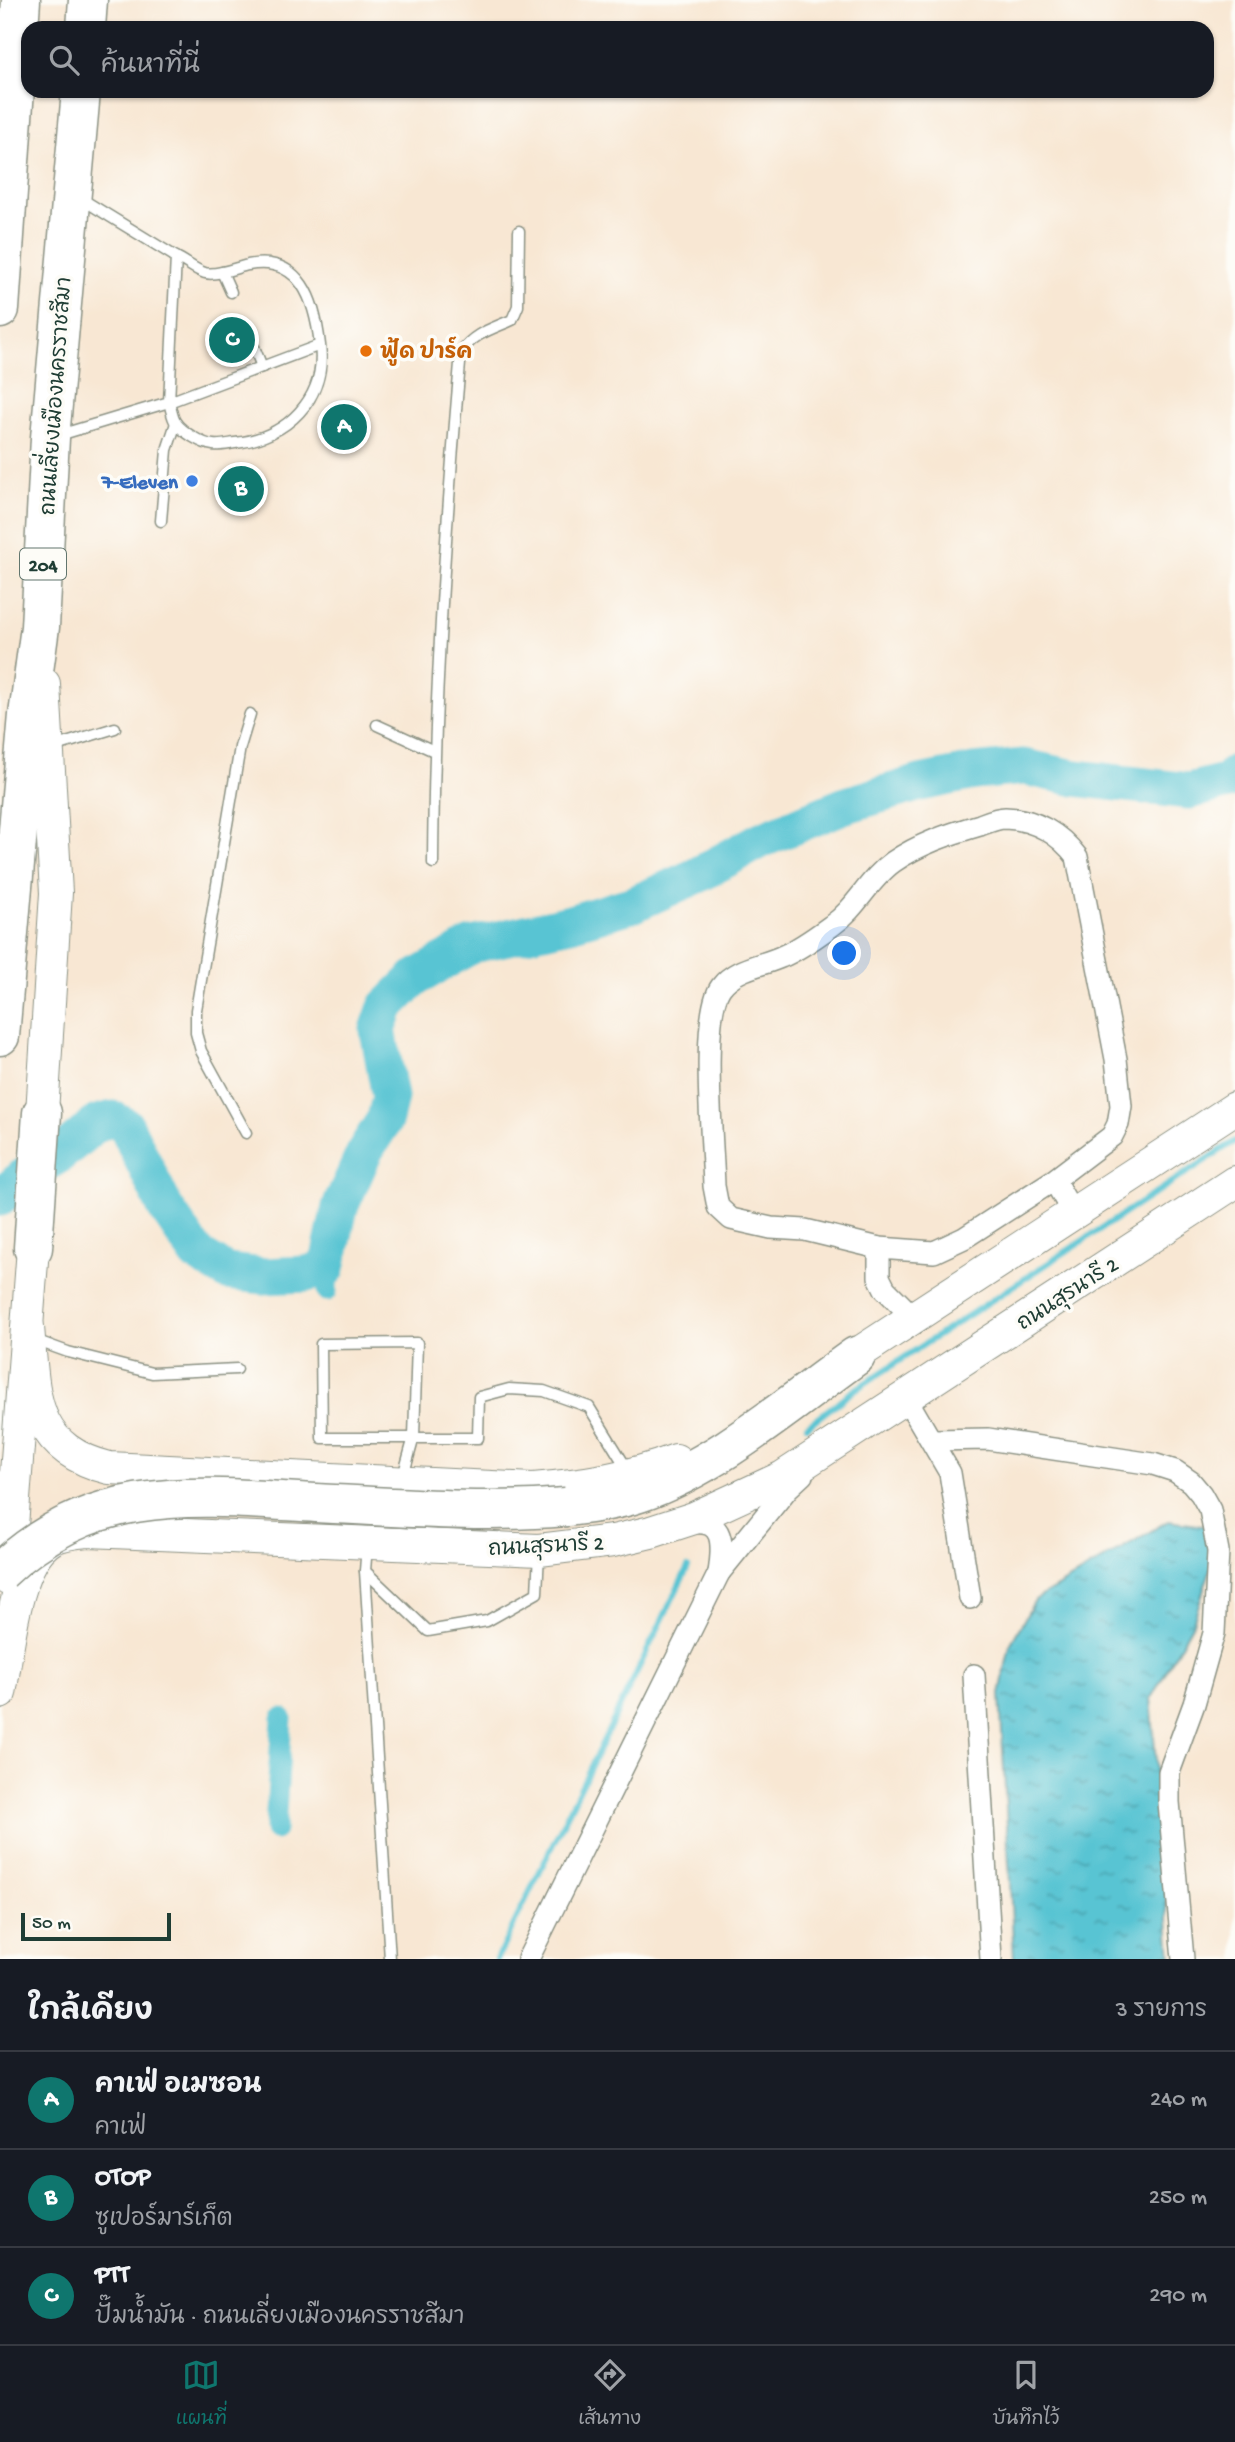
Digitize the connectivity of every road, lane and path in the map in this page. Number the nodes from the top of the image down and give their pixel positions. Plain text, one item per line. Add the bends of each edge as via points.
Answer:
1 (21, 0) edge
2 (88, 0) edge
3 (86, 21) edge
4 (79, 98) edge
5 (5, 187) edge
6 (72, 193) junction
7 (519, 232) dead end
8 (176, 257) junction
9 (222, 272) junction
10 (231, 292) dead end
11 (0, 309) edge
12 (320, 345) junction
13 (254, 347) dead end
14 (262, 367) junction
15 (169, 402) junction
16 (176, 423) junction
17 (50, 438) junction
18 (160, 521) dead end
19 (40, 627) junction
20 (250, 714) dead end
21 (377, 725) dead end
22 (115, 728) dead end
23 (48, 749) junction
24 (434, 751) junction
25 (433, 863) dead end
26 (0, 1036) edge
27 (1235, 1108) edge
28 (42, 1113) joint
29 (246, 1133) dead end
30 (1054, 1180) junction
31 (1235, 1182) edge
32 (1073, 1213) junction
33 (33, 1248) joint
34 (879, 1248) junction
35 (913, 1317) junction
36 (29, 1333) junction
37 (856, 1356) junction
38 (237, 1369) dead end
39 (906, 1398) junction
40 (414, 1437) junction
41 (933, 1440) junction
42 (837, 1443) junction
43 (630, 1475) junction
44 (295, 1478) junction
45 (401, 1483) junction
46 (651, 1532) junction
47 (293, 1541) junction
48 (539, 1550) junction
49 (366, 1557) junction
50 (0, 1572) edge
51 (719, 1573) junction
52 (970, 1598) dead end
53 (974, 1675) dead end
54 (0, 1686) edge
55 (0, 1693) edge
56 (390, 1959) edge
57 (528, 1959) edge
58 (991, 1959) edge
59 (1183, 1959) edge

1 - 5 highway
2 - 3 highway
4 - 6 highway, ถนนเลี่ยงเมืองนครราชสีมา / 204
5 - 11 highway
6 - 8 lane
6 - 17 highway, ถนนเลี่ยงเมืองนครราชสีมา / 204
7 - 24 lane via 518,306 512,320 469,340 461,352
8 - 9 lane via 206,273
8 - 15 lane
9 - 10 lane
9 - 12 lane via 265,263 287,269 315,313
12 - 14 lane
12 - 16 lane via 322,360 315,387 288,425 254,441 212,446
13 - 14 lane
14 - 15 lane
15 - 16 lane
15 - 17 lane
16 - 18 lane via 167,450
17 - 19 highway, ถนนเลี่ยงเมืองนครราชสีมา / 204
19 - 23 main road
19 - 26 highway, ถนนเลี่ยงเมืองนครราชสีมา / 204
20 - 29 lane via 240,747 196,1010 201,1051
21 - 24 lane
22 - 23 lane
23 - 28 main road via 55,893
24 - 25 lane
27 - 32 main road
28 - 33 highway
30 - 32 street
30 - 34 street via 946,1248 934,1252
30 - 34 street via 1112,1136 1121,1105 1116,1059 1077,857 1056,834 1003,818 937,838 892,863 832,926 783,957 731,977 720,988 711,1012 718,1207 731,1219 746,1223 805,1230
31 - 39 main road, ถนนสุรนารี 2
32 - 35 main road
33 - 36 main road
34 - 35 street via 879,1277
35 - 37 main road
36 - 38 lane via 68,1352 152,1373
36 - 44 main road via 35,1399 42,1420 67,1452 109,1468
36 - 54 main road
37 - 43 main road via 720,1439
37 - 50 highway, bridge via 729,1447 638,1493 566,1507 492,1510 204,1497 155,1500 113,1507 67,1523 32,1544
39 - 41 street
39 - 42 main road, ถนนสุรนารี 2
40 - 40 lane via 416,1343 321,1344 322,1437
40 - 43 lane via 478,1437 479,1397 509,1389 544,1391 589,1407
40 - 45 lane
41 - 52 street via 950,1473
41 - 59 street via 988,1439 1153,1464 1191,1482 1210,1510 1218,1550 1214,1633 1169,1772
42 - 46 main road, ถนนสุรนารี 2 via 744,1496
42 - 51 street via 788,1488
43 - 45 main road via 533,1489
44 - 45 main road
44 - 47 main road via 251,1483 237,1493 233,1509 246,1529
46 - 48 main road, ถนนสุรนารี 2
46 - 51 street via 697,1522 711,1526 723,1544
47 - 49 main road, ถนนสุรนารี 2
47 - 55 main road, ถนนสุรนารี 2 via 89,1531 54,1538 33,1557 19,1589
48 - 49 main road, ถนนสุรนารี 2
48 - 49 lane via 537,1593 487,1621 428,1631
49 - 56 lane
51 - 57 street
53 - 58 street

